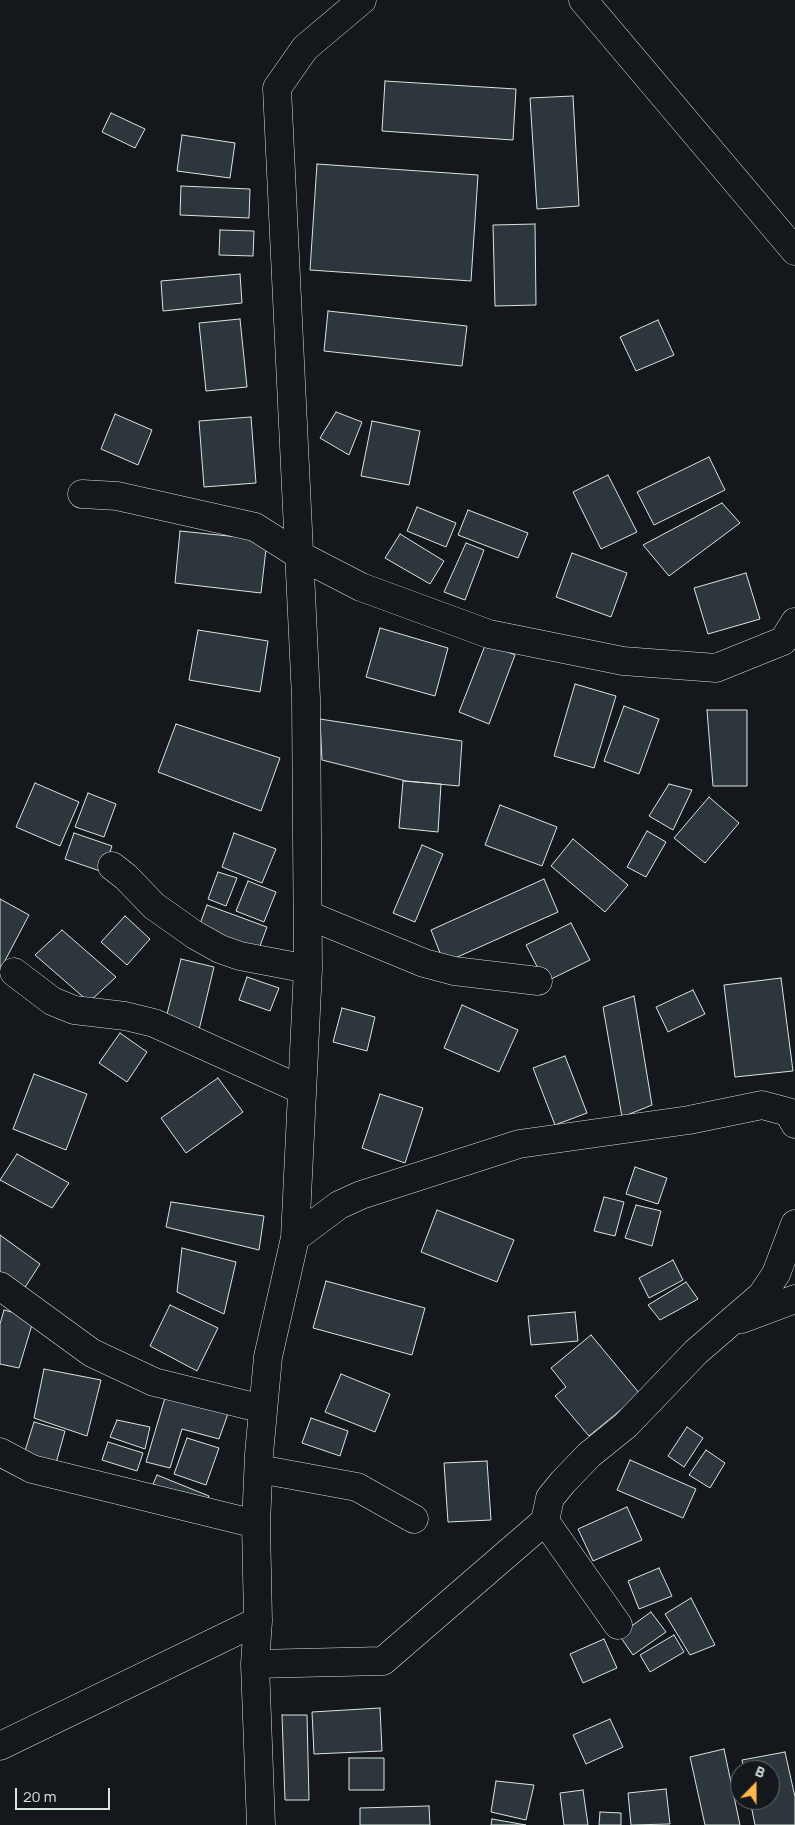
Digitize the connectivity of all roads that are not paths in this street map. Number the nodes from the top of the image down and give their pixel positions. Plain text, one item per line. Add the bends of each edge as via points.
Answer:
1 (362, 0) edge
2 (583, 0) edge
3 (795, 251) edge
4 (82, 494) dead end
5 (299, 555) junction
6 (795, 622) edge
7 (112, 866) dead end
8 (308, 915) junction
9 (308, 969) junction
10 (14, 972) dead end
11 (538, 981) dead end
12 (302, 1090) junction
13 (795, 1124) edge
14 (795, 1224) edge
15 (295, 1238) junction
16 (0, 1286) edge
17 (795, 1299) edge
18 (729, 1324) junction
19 (263, 1409) junction
20 (0, 1452) edge
21 (259, 1468) junction
22 (414, 1519) dead end
23 (545, 1521) junction
24 (256, 1524) junction
25 (258, 1620) junction
26 (618, 1625) dead end
27 (255, 1664) junction
28 (0, 1746) edge
29 (261, 1825) edge

1 - 5 street via 305,48 277,88
2 - 3 street
4 - 5 street via 117,496 255,527
5 - 6 street via 361,588 490,634 623,661 716,668 783,641
5 - 8 street via 306,698
7 - 9 street via 154,906 195,935 240,956
8 - 9 street
8 - 11 street via 424,963 454,971
9 - 12 street
10 - 12 street via 35,989 74,1010 154,1023
12 - 15 street
13 - 15 street via 788,1112 762,1105 689,1120 519,1144 360,1195 339,1205
14 - 18 street via 776,1274 762,1295
15 - 19 street via 268,1357
16 - 19 street via 92,1353 145,1378
17 - 18 street
18 - 23 street via 563,1482 550,1498
19 - 21 street
20 - 24 street via 32,1468
21 - 22 street via 357,1487
21 - 24 street
23 - 26 street
23 - 27 street via 383,1661
24 - 25 street
25 - 27 street
25 - 28 street
27 - 29 street

